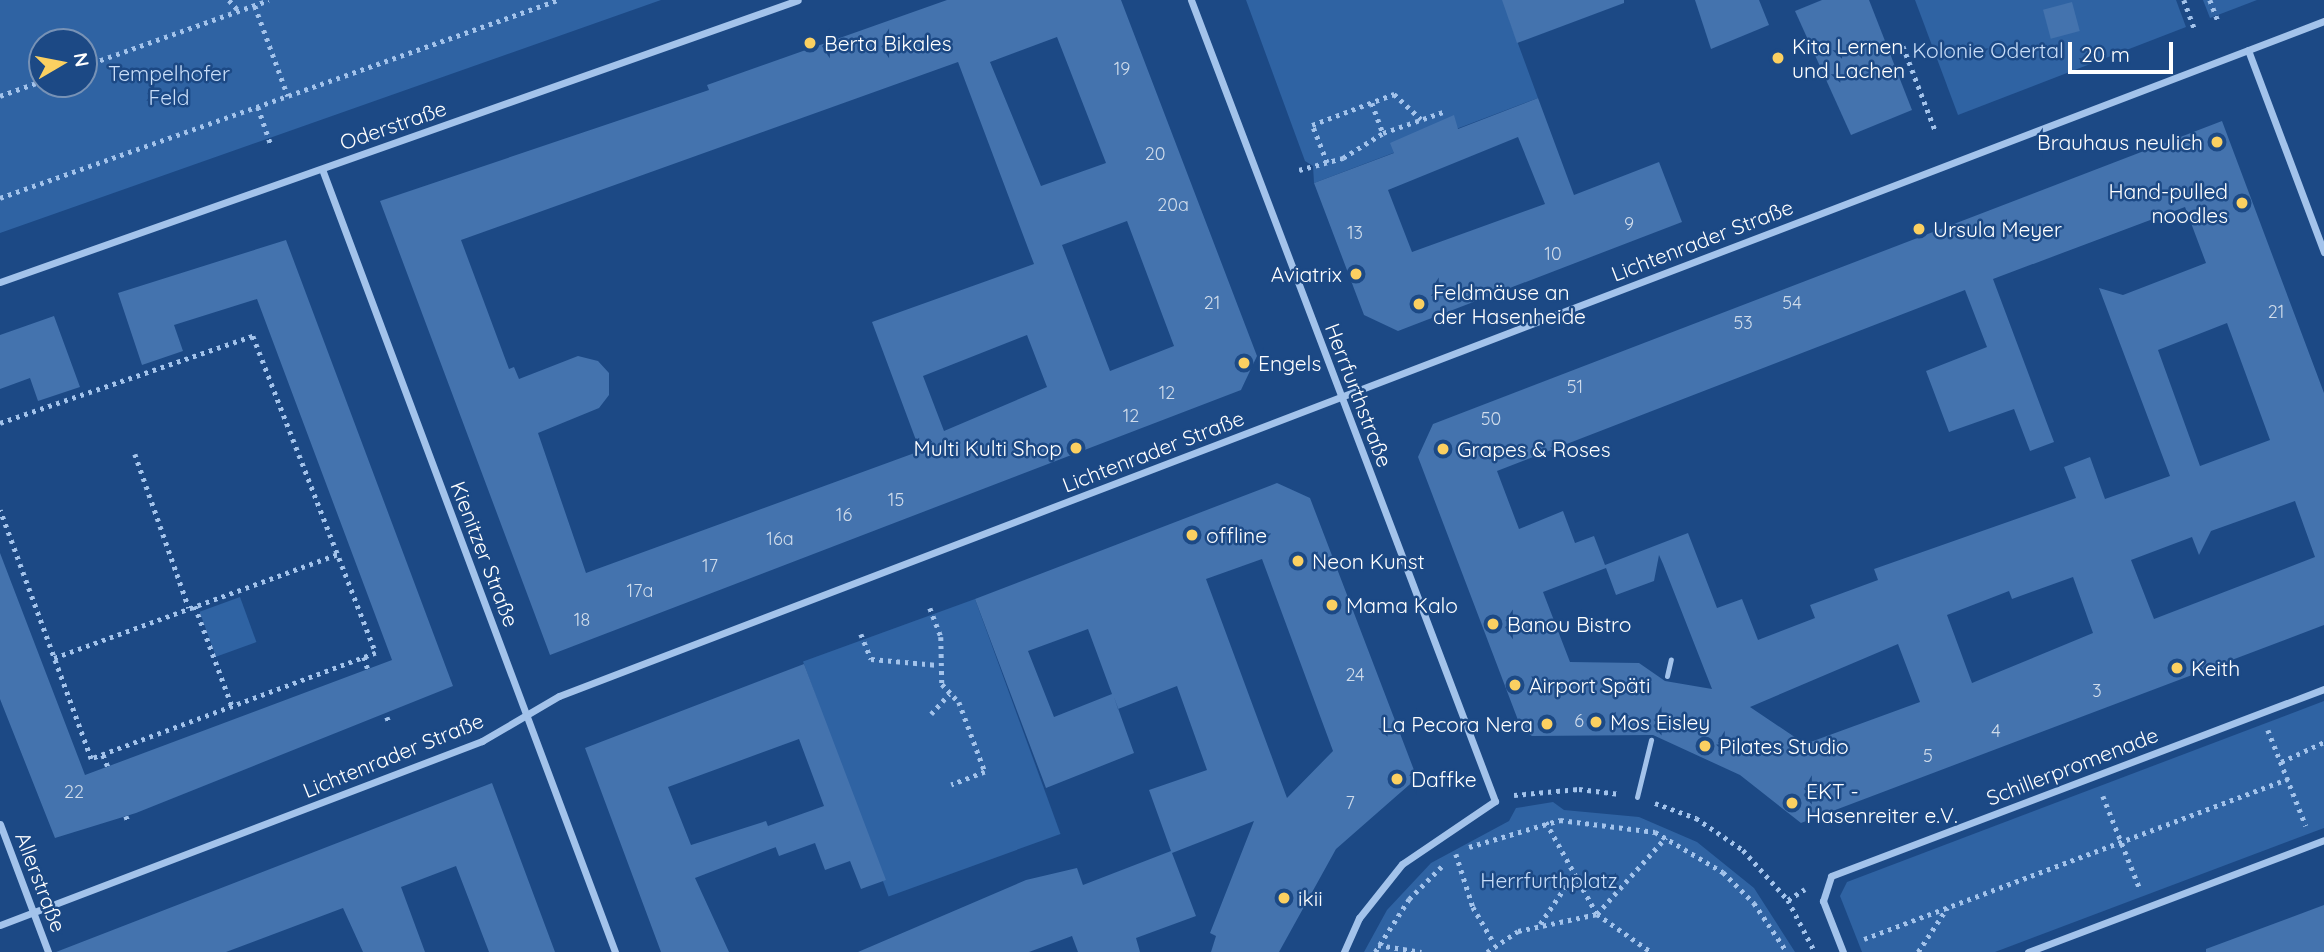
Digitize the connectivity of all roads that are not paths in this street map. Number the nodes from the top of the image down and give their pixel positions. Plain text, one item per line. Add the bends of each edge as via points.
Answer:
1 (798, 0) edge
2 (1191, 0) edge
3 (2324, 21) edge
4 (2248, 50) junction
5 (322, 169) junction
6 (2324, 252) edge
7 (0, 282) edge
8 (1341, 397) junction
9 (1671, 659) dead end
10 (1667, 676) dead end
11 (2324, 689) edge
12 (526, 715) junction
13 (1651, 740) dead end
14 (1636, 797) road end
15 (0, 824) edge
16 (2324, 840) edge
17 (33, 912) junction
18 (0, 925) edge
19 (48, 952) edge
20 (615, 952) edge
21 (1344, 952) edge
22 (1843, 952) edge
23 (2028, 952) edge

1 - 5 street, Oderstraße
2 - 8 street, Herrfurthstraße
3 - 4 street, Lichtenrader Straße
4 - 6 street
4 - 8 street, Lichtenrader Straße
5 - 7 street, Oderstraße
5 - 12 street, Kienitzer Straße
8 - 12 street, Lichtenrader Straße via 559,696
8 - 21 street, Herrfurthstraße via 1495,801 1402,864 1359,918
9 - 10 lane
11 - 22 street, Schillerpromenade via 1831,876 1823,901
12 - 17 street, Lichtenrader Straße via 482,741
12 - 20 street, Kienitzer Straße
13 - 14 lane
15 - 17 street, Allerstraße
16 - 23 street
17 - 18 street, Lichtenrader Straße
17 - 19 street, Allerstraße

